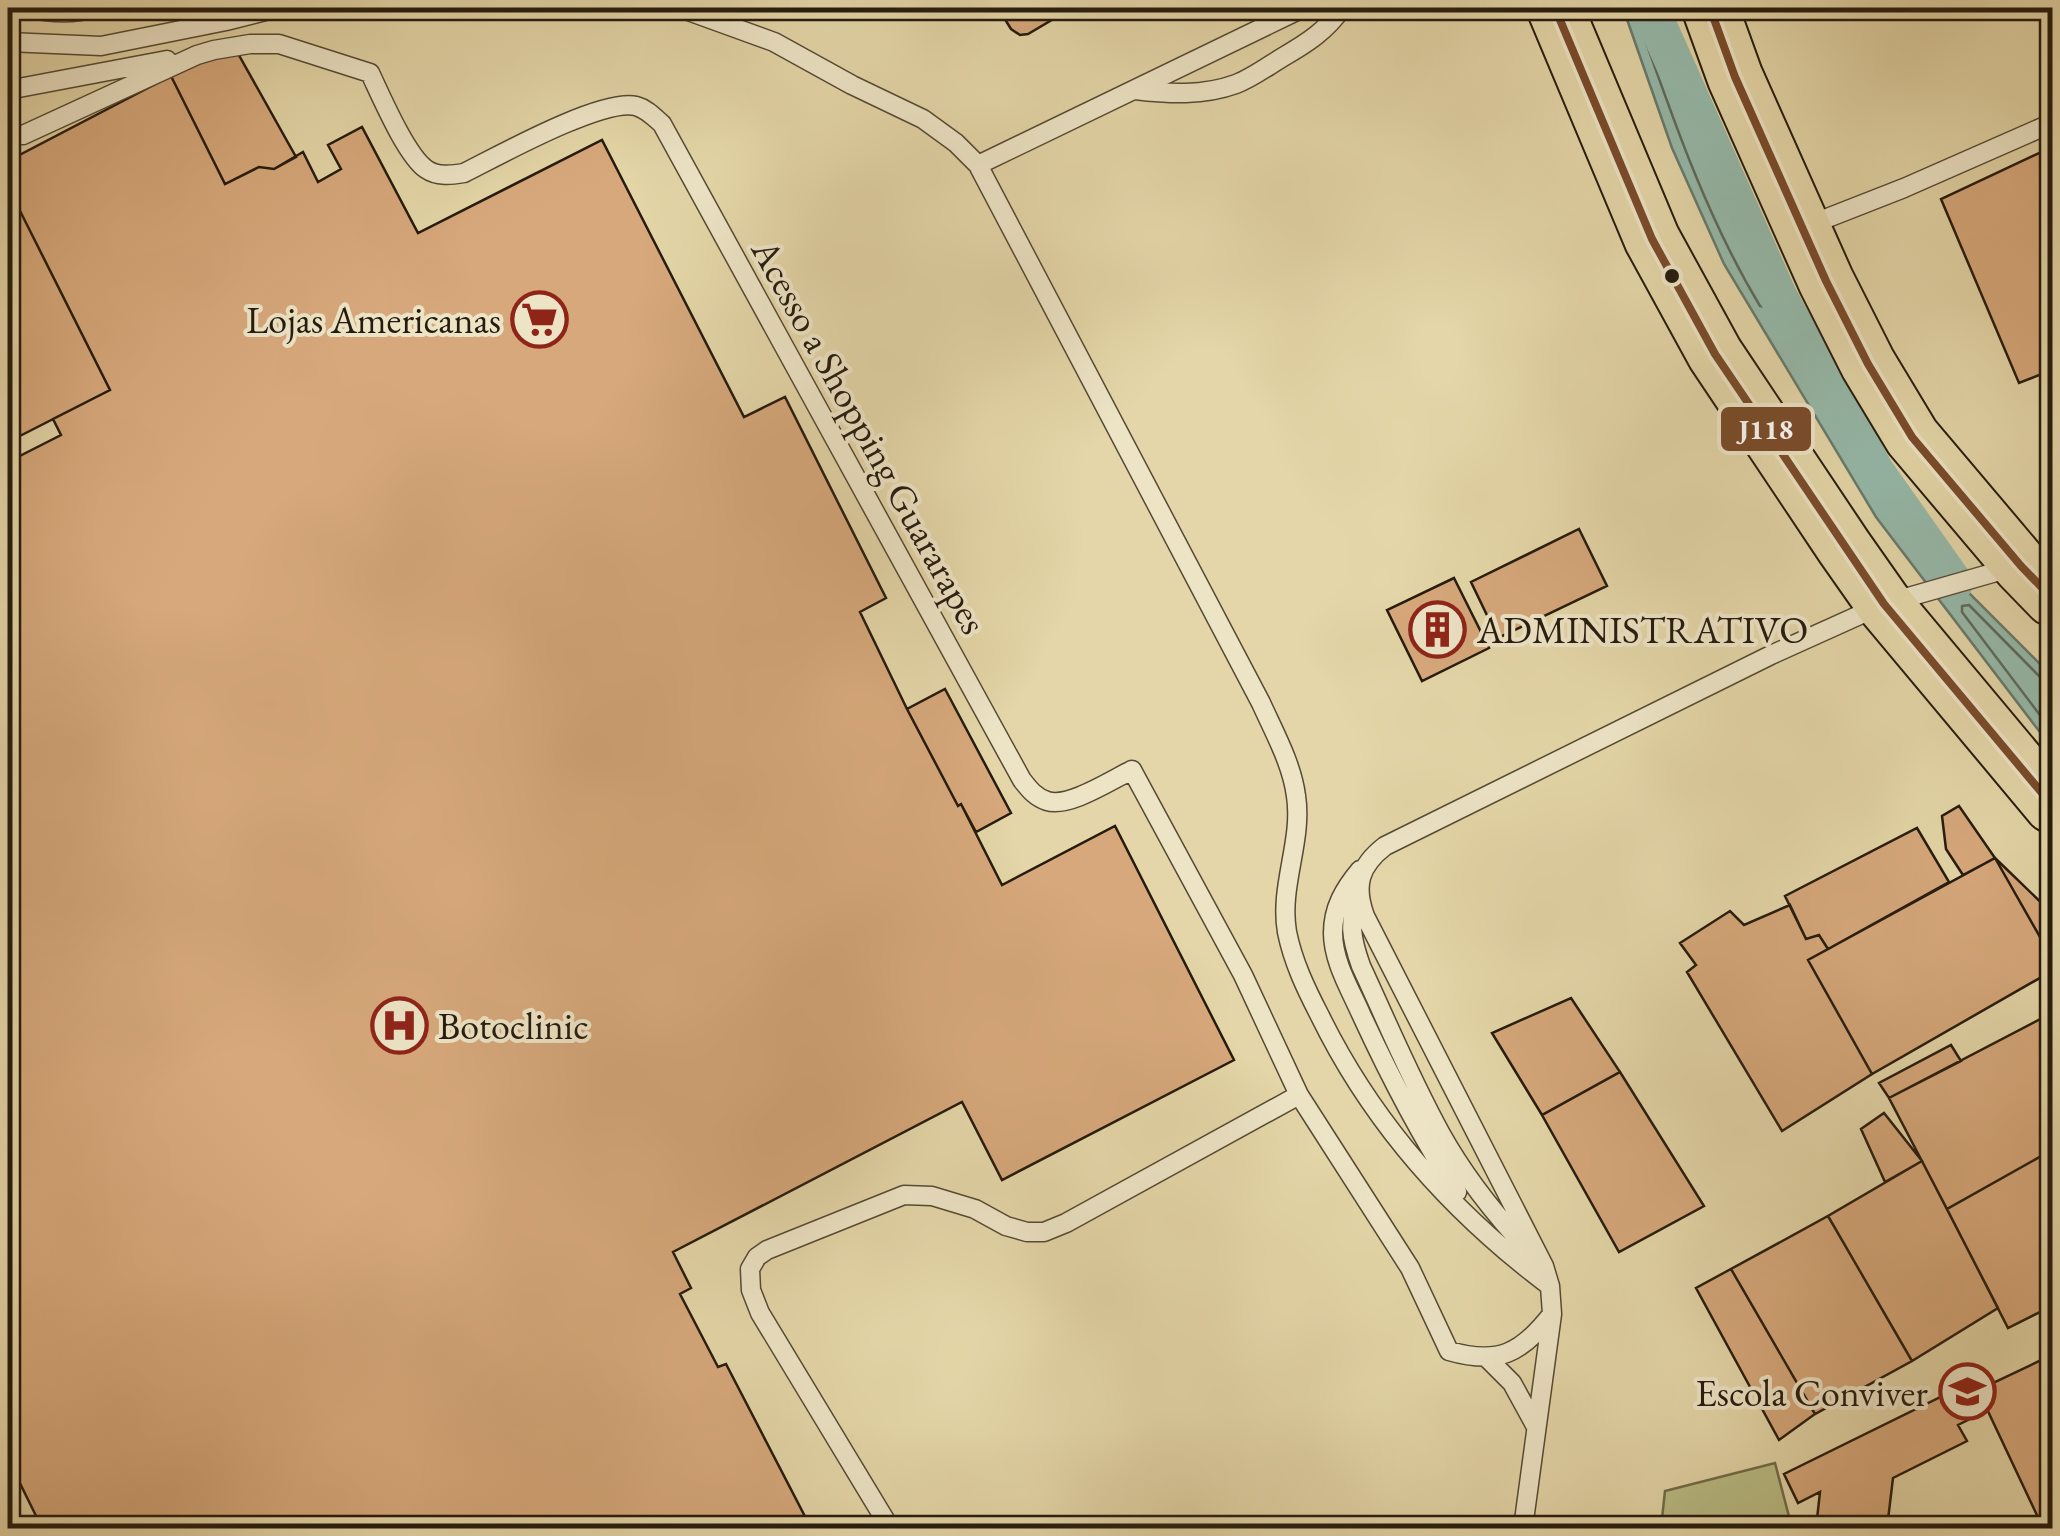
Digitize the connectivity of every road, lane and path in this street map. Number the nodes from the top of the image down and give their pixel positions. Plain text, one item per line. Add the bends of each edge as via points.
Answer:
1 (29, 8) edge
2 (95, 8) edge
3 (277, 8) edge
4 (680, 8) edge
5 (1303, 8) edge
6 (1342, 8) edge
7 (1555, 8) edge
8 (1710, 8) edge
9 (9, 42) edge
10 (197, 54) junction
11 (8, 90) edge
12 (1136, 90) junction
13 (2052, 123) edge
14 (23, 135) dead end
15 (978, 165) junction
16 (1802, 228) junction
17 (2020, 579) edge
18 (1884, 604) junction
19 (2052, 806) edge
20 (1369, 859) junction
21 (1357, 894) junction
22 (1299, 1095) junction
23 (1478, 1226) junction
24 (1544, 1266) junction
25 (1550, 1286) junction
26 (1552, 1314) junction
27 (1487, 1358) junction
28 (1535, 1425) junction
29 (890, 1528) edge
30 (1522, 1528) edge

1 - 2 lane
3 - 9 lane via 101,46
4 - 15 lane via 774,42 923,118
5 - 12 lane
6 - 12 lane via 1316,38 1237,83 1175,94
7 - 18 main road via 1652,239 1715,354
8 - 16 main road
10 - 11 lane
10 - 14 lane
10 - 22 lane, Acesso a Shopping Guararapes via 279,44 370,73 404,141 426,170 447,176 618,106 648,111 662,124 1022,780 1050,802 1067,801 1132,770
12 - 15 lane
13 - 16 lane
15 - 23 lane via 1286,761 1296,826 1286,929 1300,976 1373,1108
16 - 17 main road via 1868,364 1912,436
17 - 18 lane
18 - 19 main road
18 - 20 lane
20 - 21 lane
20 - 23 lane via 1336,906 1333,938 1344,976 1435,1158
21 - 24 lane
21 - 24 lane via 1351,922 1360,966 1442,1135 1488,1205
22 - 27 lane, Acesso a Shopping Guararapes via 1410,1268 1449,1351
22 - 29 lane via 1044,1232 1006,1226 932,1196 904,1195 780,1243 758,1258 750,1270 760,1313
23 - 25 lane
24 - 25 lane
25 - 26 lane
26 - 27 lane via 1528,1340
26 - 28 lane
27 - 28 lane, Acesso a Shopping Guararapes via 1512,1382
28 - 30 lane

